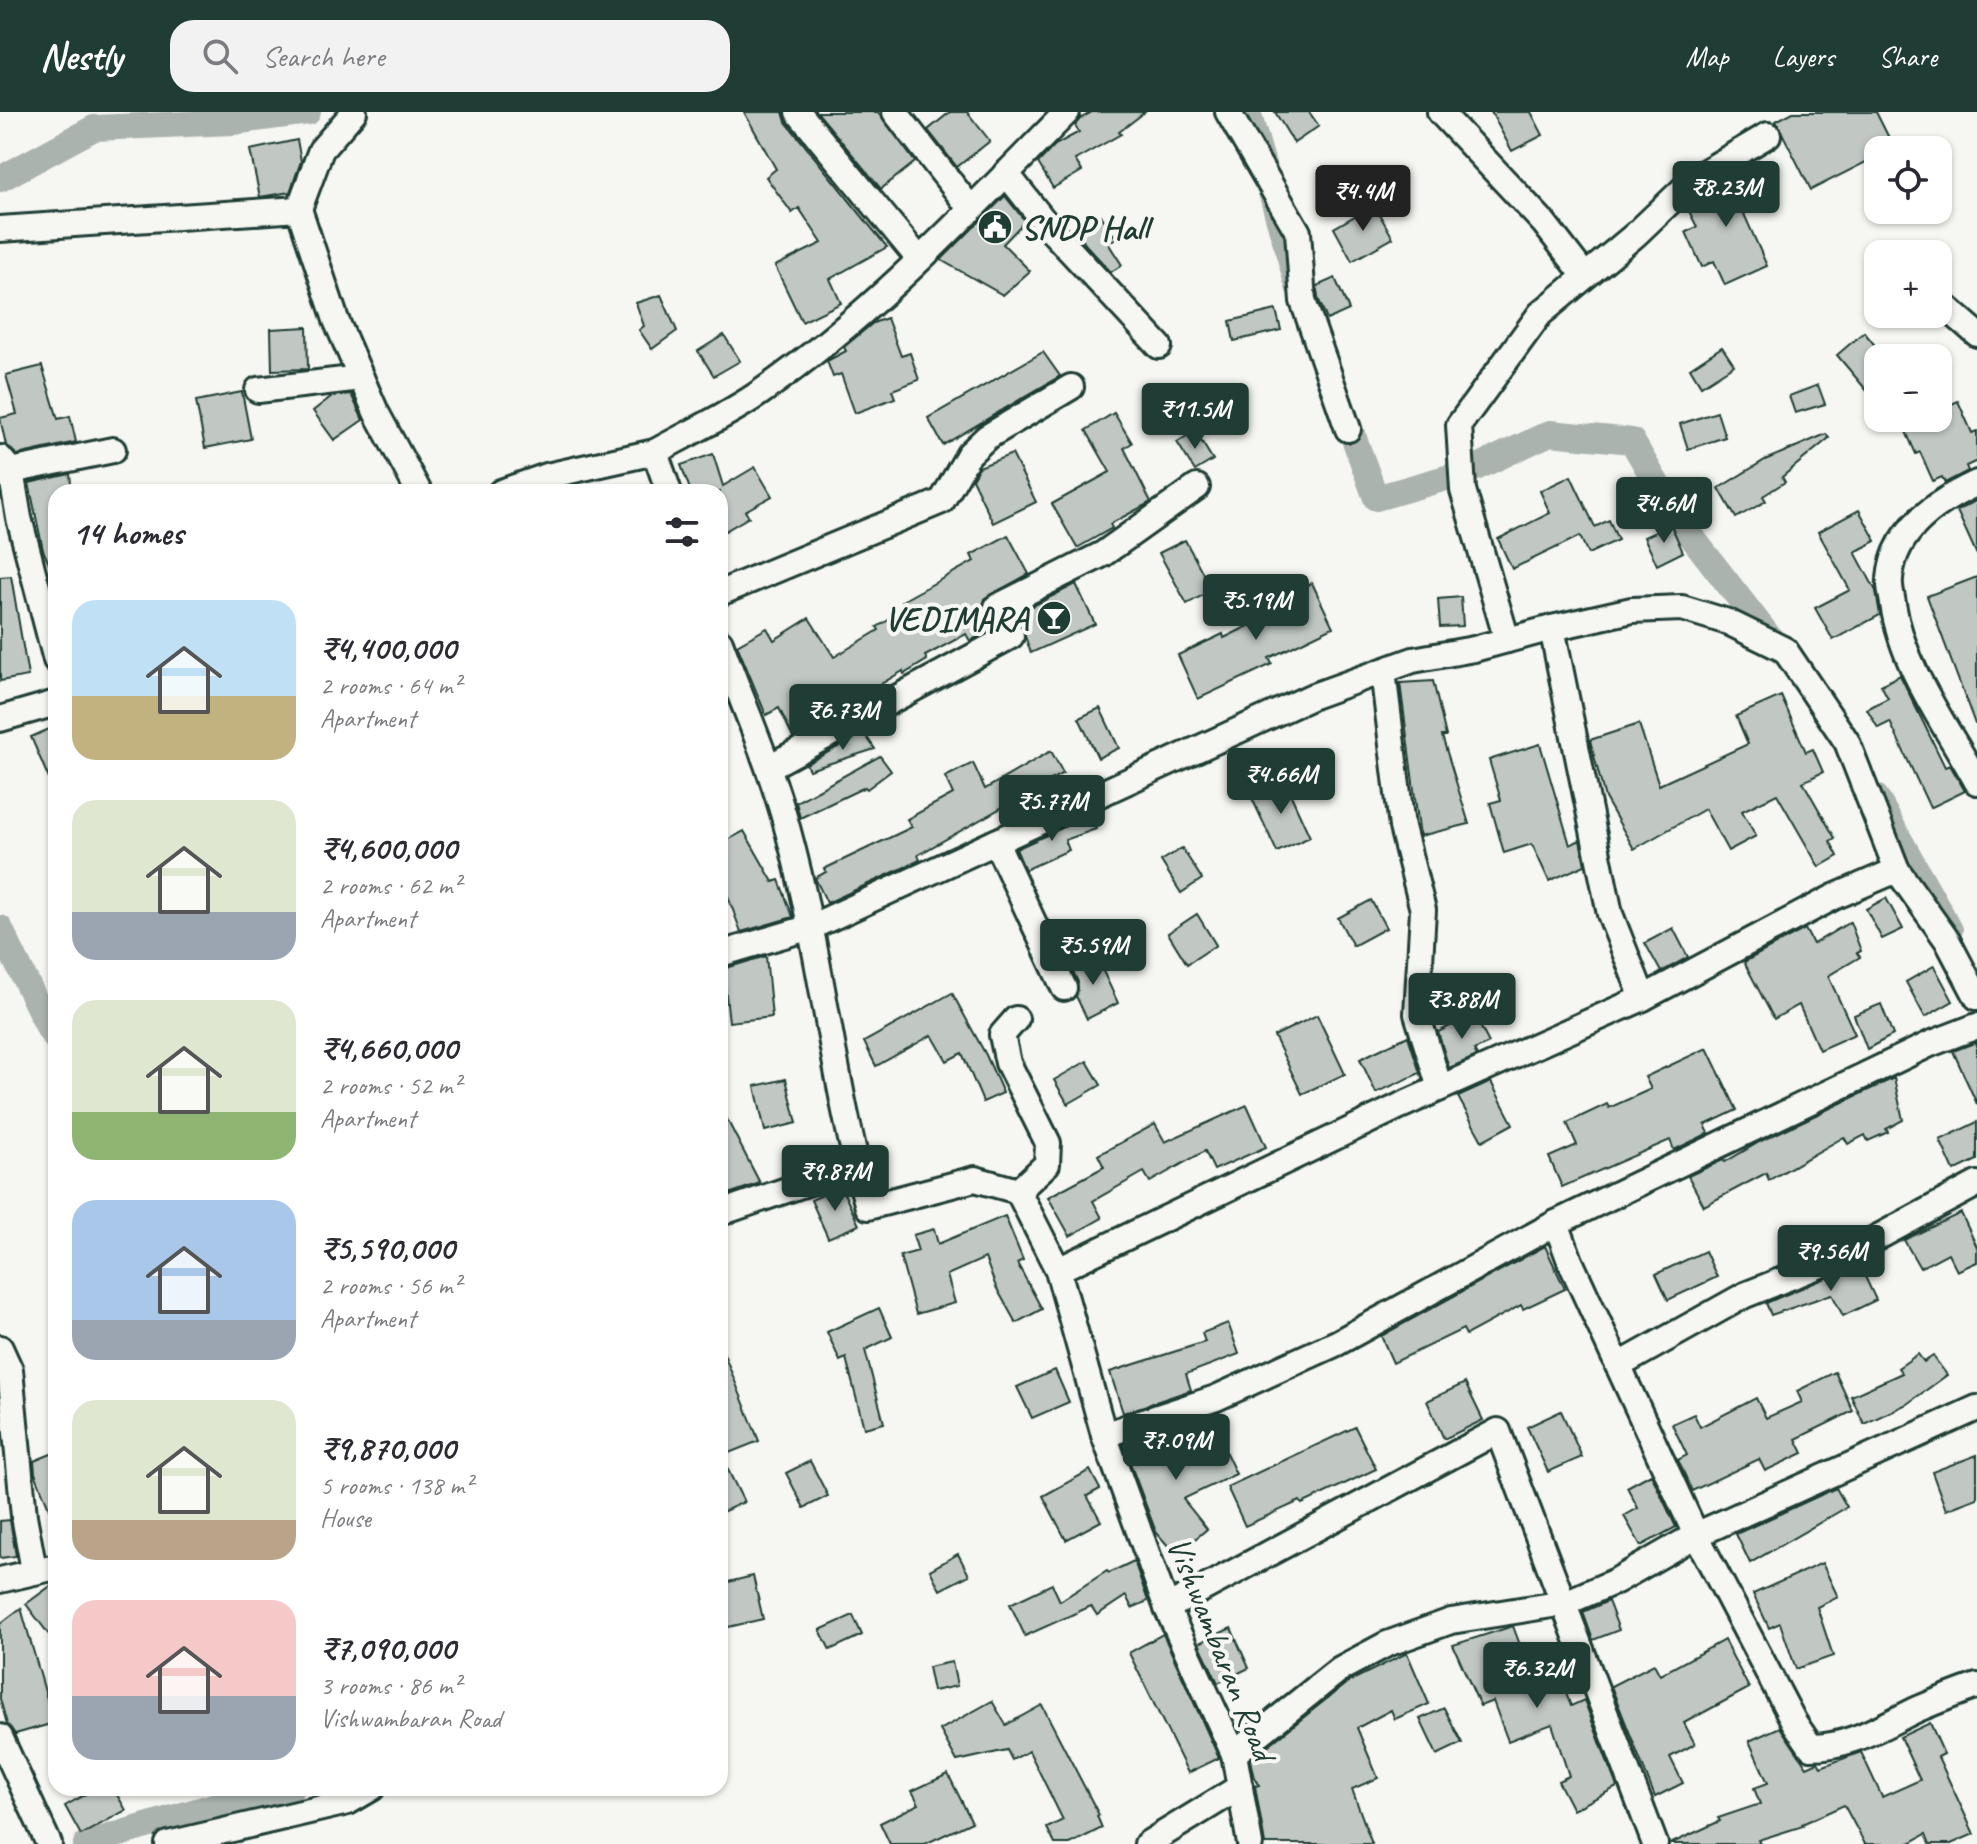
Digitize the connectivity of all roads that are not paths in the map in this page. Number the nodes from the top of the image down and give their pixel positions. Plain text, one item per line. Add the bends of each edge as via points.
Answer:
1 (354, 112) edge
2 (798, 112) edge
3 (895, 112) edge
4 (1067, 112) edge
5 (1228, 112) edge
6 (1440, 112) edge
7 (1768, 135) dead end
8 (1006, 173) junction
9 (299, 209) junction
10 (971, 209) junction
11 (0, 229) edge
12 (919, 259) junction
13 (1585, 276) junction
14 (1952, 312) edge
15 (1977, 334) edge
16 (1159, 346) dead end
17 (361, 378) junction
18 (1071, 387) dead end
19 (258, 390) dead end
20 (1348, 429) dead end
21 (113, 450) dead end
22 (655, 452) junction
23 (5, 464) edge
24 (1977, 483) edge
25 (415, 484) edge
26 (524, 484) edge
27 (666, 484) edge
28 (1197, 487) dead end
29 (728, 590) edge
30 (1552, 628) junction
31 (48, 629) edge
32 (1507, 640) junction
33 (728, 662) edge
34 (1383, 671) junction
35 (48, 705) edge
36 (0, 719) edge
37 (1971, 758) edge
38 (769, 767) junction
39 (1977, 782) edge
40 (996, 842) junction
41 (1897, 870) junction
42 (811, 927) junction
43 (728, 952) edge
44 (1064, 988) dead end
45 (1977, 997) edge
46 (1643, 998) junction
47 (1016, 1019) dead end
48 (1977, 1026) edge
49 (1440, 1088) junction
50 (856, 1166) junction
51 (1977, 1184) edge
52 (1018, 1191) junction
53 (728, 1210) edge
54 (1556, 1223) junction
55 (1058, 1270) junction
56 (0, 1348) edge
57 (1618, 1366) junction
58 (1977, 1408) edge
59 (1104, 1435) junction
60 (1696, 1535) junction
61 (45, 1569) edge
62 (0, 1580) edge
63 (1565, 1603) junction
64 (1167, 1608) junction
65 (1977, 1686) edge
66 (0, 1737) edge
67 (1234, 1754) junction
68 (1240, 1787) junction
69 (358, 1796) edge
70 (49, 1844) edge
71 (168, 1844) edge
72 (1147, 1844) edge
73 (1250, 1844) edge
74 (1655, 1844) edge

1 - 9 street via 321,150
2 - 12 street
3 - 10 street
4 - 8 street
5 - 20 street via 1298,232 1303,301
6 - 13 street via 1544,223
7 - 13 street via 1695,178
8 - 10 street
8 - 16 street via 1051,230
9 - 11 street
9 - 17 street
10 - 12 street
12 - 22 street via 760,393
13 - 32 street via 1540,314 1459,425 1463,490
14 - 15 street
17 - 19 street
17 - 25 street
18 - 29 street via 987,437 969,454 942,501
21 - 23 street
22 - 26 street
22 - 27 street
23 - 31 street
24 - 37 street via 1922,517 1899,548 1890,579 1909,662
28 - 38 street via 1103,554 997,607 1011,636
30 - 32 street
30 - 41 street via 1632,610 1682,608 1728,622 1785,650 1847,742
30 - 46 street via 1610,914
32 - 34 street
33 - 38 street
34 - 40 street via 1313,696
34 - 49 street via 1402,827 1423,910 1417,1014
35 - 36 street
37 - 39 street
38 - 42 street
40 - 42 street
40 - 44 street
41 - 45 street via 1947,940
41 - 46 street via 1834,897
42 - 43 street
42 - 50 street
46 - 49 street
47 - 52 street via 1002,1035 1008,1063 1048,1143 1047,1164
48 - 54 street
49 - 55 street
50 - 52 street via 868,1207 975,1179
50 - 53 street
51 - 57 street via 1843,1256 1745,1295
52 - 55 street, Vishwambaran Road
54 - 57 street
54 - 59 street via 1337,1343 1216,1398
55 - 59 street, Vishwambaran Road
56 - 61 street via 10,1370 24,1516
57 - 60 street
58 - 60 street
59 - 64 street, Vishwambaran Road
60 - 63 street
60 - 65 street via 1811,1747 1847,1742
61 - 62 street
63 - 64 street via 1498,1431
63 - 67 street via 1451,1621 1387,1644 1340,1669
63 - 74 street
64 - 67 street, Vishwambaran Road
66 - 70 street
67 - 68 street, Vishwambaran Road
68 - 72 street
68 - 73 street, Vishwambaran Road
69 - 71 street

